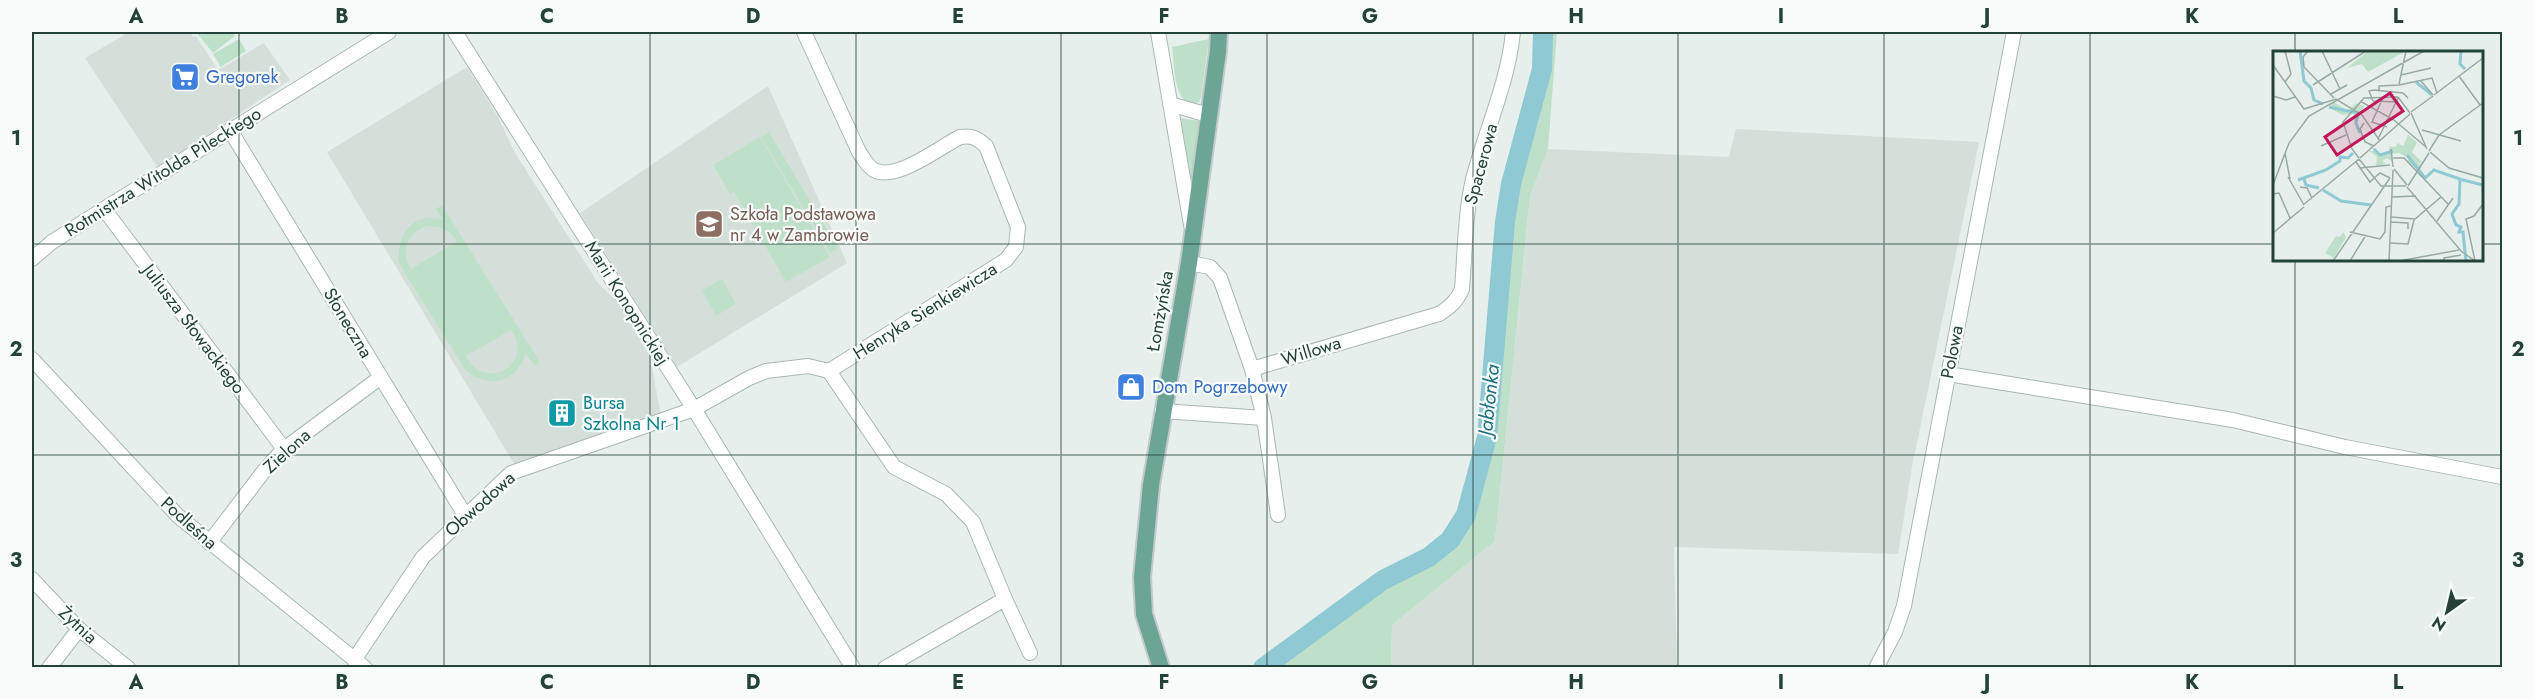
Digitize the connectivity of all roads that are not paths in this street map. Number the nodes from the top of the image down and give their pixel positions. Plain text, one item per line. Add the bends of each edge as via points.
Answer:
1 (389, 32) edge
2 (455, 32) edge
3 (804, 32) edge
4 (1158, 32) edge
5 (1219, 32) edge
6 (1513, 32) edge
7 (2014, 32) edge
8 (1170, 104) junction
9 (1208, 116) junction
10 (230, 130) junction
11 (104, 209) junction
12 (1193, 233) junction
13 (32, 259) edge
14 (1189, 263) junction
15 (1458, 298) joint
16 (32, 360) edge
17 (1252, 369) junction
18 (829, 371) junction
19 (1948, 374) junction
20 (381, 376) junction
21 (694, 408) junction
22 (1162, 411) junction
23 (1264, 418) junction
24 (284, 449) junction
25 (2502, 477) edge
26 (465, 515) junction
27 (1278, 515) dead end
28 (209, 543) junction
29 (32, 579) edge
30 (1005, 599) junction
31 (79, 629) junction
32 (1029, 653) dead end
33 (359, 664) edge
34 (49, 668) edge
35 (128, 668) edge
36 (853, 668) edge
37 (885, 668) edge
38 (1161, 668) edge
39 (1875, 668) edge

1 - 10 street, Rotmistrza Witolda Pileckiego
2 - 21 street, Marii Konopnickiej
3 - 18 street, Henryka Sienkiewicza via 867,164 876,171 892,172 913,165 960,137 977,138 986,146 1018,227 1016,247 1006,260
4 - 8 street
5 - 9 main road, Łomżyńska
6 - 15 street, Spacerowa via 1506,75 1473,178
7 - 19 street, Polowa
8 - 9 street
8 - 12 street
9 - 12 main road, Łomżyńska
10 - 11 street, Rotmistrza Witolda Pileckiego
10 - 20 street, Słoneczna
11 - 13 street, Rotmistrza Witolda Pileckiego
11 - 24 street, Juliusza Słowackiego
12 - 14 main road, Łomżyńska
14 - 17 street via 1216,271
14 - 22 main road, Łomżyńska
15 - 17 street, Willowa via 1439,314
16 - 28 street, Podleśna via 178,516
17 - 23 street
18 - 21 street via 808,366 766,371
18 - 30 street via 894,467 946,495 973,522
19 - 25 street via 2233,420 2345,447
19 - 39 street, Polowa via 1904,606
20 - 24 street, Zielona
20 - 26 street, Słoneczna
21 - 26 street, Obwodowa via 511,473
21 - 36 street, Marii Konopnickiej
22 - 23 street
22 - 38 main road, Łomżyńska via 1142,577 1144,614
23 - 27 street
24 - 28 street, Zielona
26 - 33 street, Obwodowa via 423,557
28 - 33 street, Podleśna
29 - 31 street, Żytnia
30 - 32 street
30 - 37 street
31 - 34 street
31 - 35 street, Żytnia

